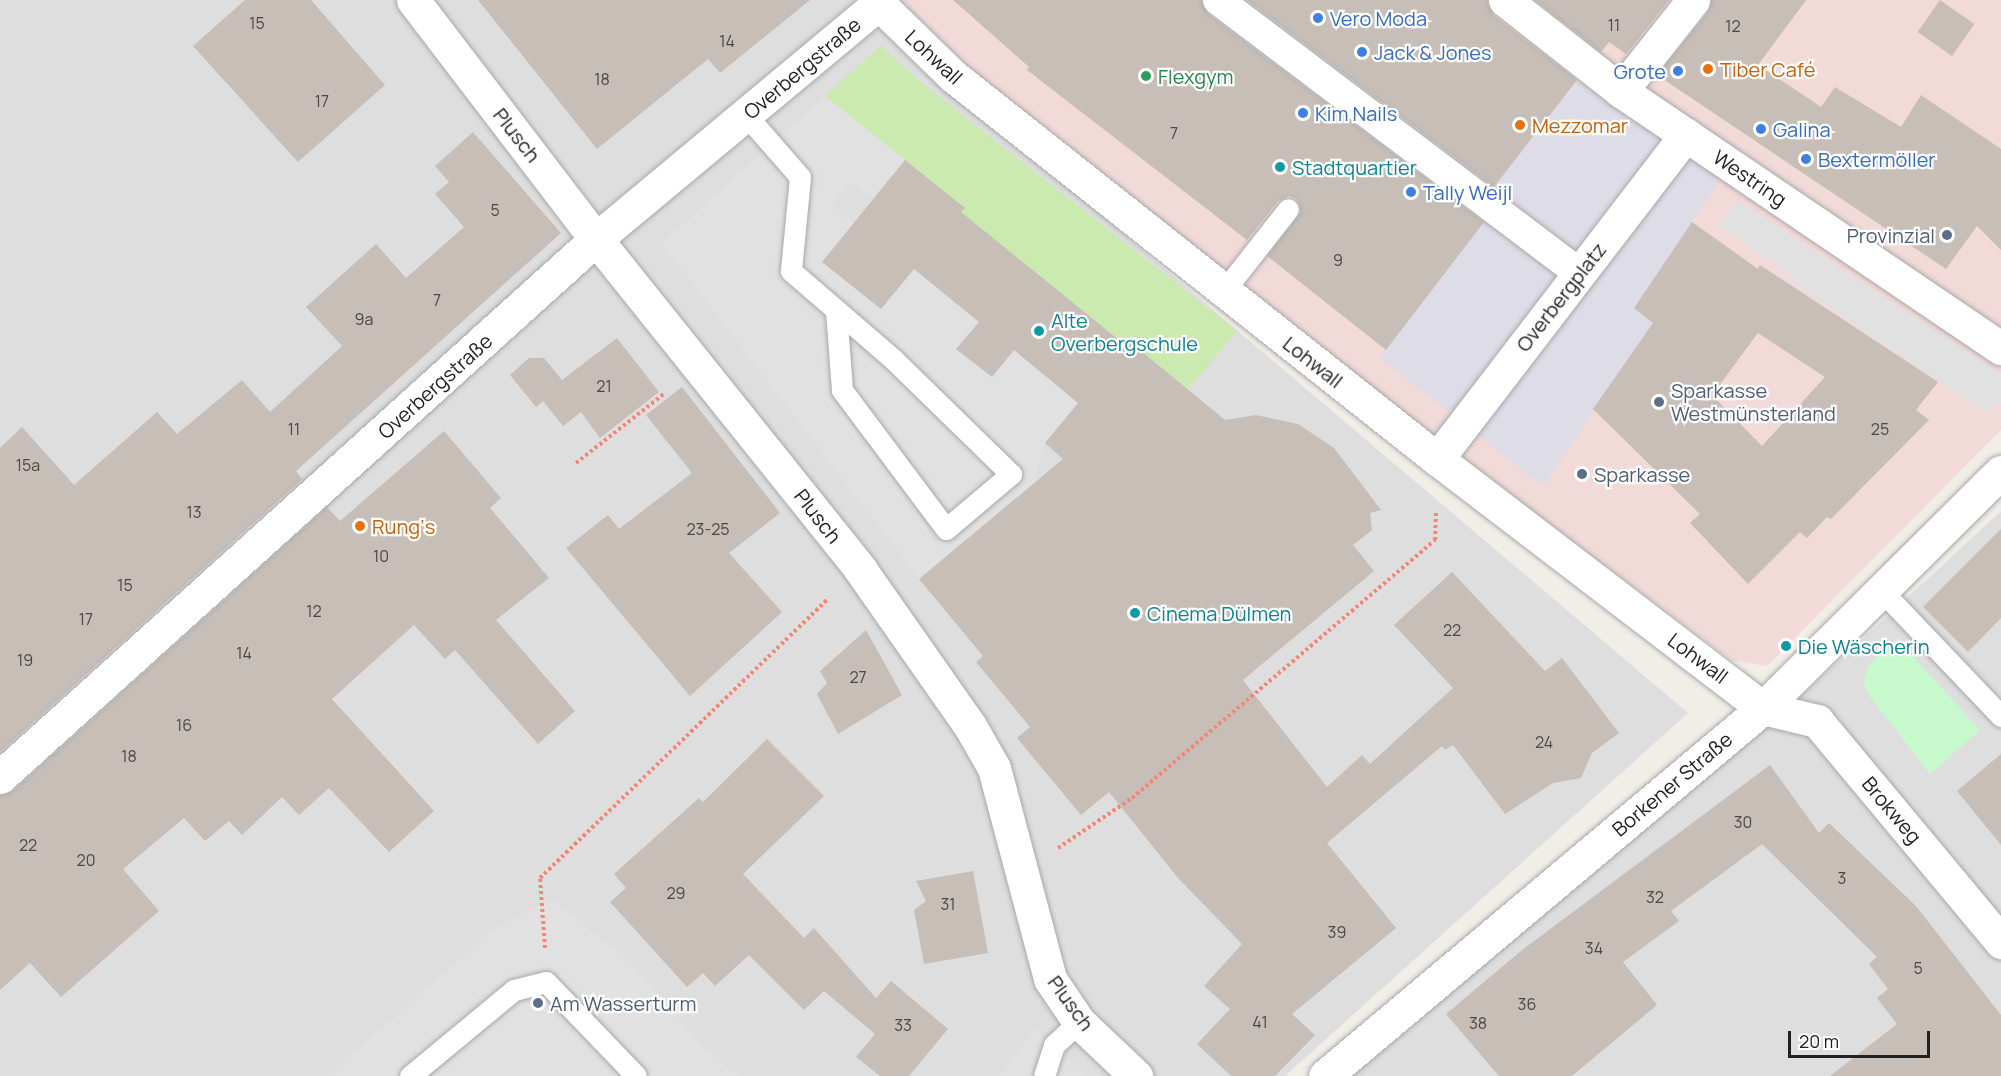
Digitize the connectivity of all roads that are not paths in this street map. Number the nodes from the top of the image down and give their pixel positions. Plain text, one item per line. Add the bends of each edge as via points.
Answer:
1 (413, 0) edge
2 (1219, 0) edge
3 (1505, 0) edge
4 (1693, 0) edge
5 (877, 2) edge
6 (1622, 91) junction
7 (746, 116) junction
8 (1686, 135) junction
9 (1288, 209) dead end
10 (596, 238) junction
11 (1579, 273) junction
12 (1223, 292) junction
13 (836, 311) junction
14 (2001, 348) edge
15 (1437, 459) junction
16 (2001, 471) edge
17 (1882, 591) junction
18 (1763, 708) junction
19 (2001, 716) edge
20 (0, 777) edge
21 (2001, 942) edge
22 (1079, 1022) junction
23 (410, 1076) edge
24 (636, 1076) edge
25 (1044, 1076) edge
26 (1136, 1076) edge
27 (1325, 1076) edge

1 - 10 street, Plusch
2 - 11 street
3 - 6 street, Westring
4 - 6 street
5 - 7 street, Overbergstraße
5 - 12 street, Lohwall via 953,76
6 - 8 street, Westring
7 - 10 street, Overbergstraße
7 - 13 lane via 800,177 791,271
8 - 11 street, Overbergplatz
8 - 14 street, Westring
9 - 12 lane
10 - 20 street, Overbergstraße
10 - 22 street, Plusch via 860,569 970,726 994,768 1024,874 1035,935 1050,979
11 - 15 street, Overbergplatz
12 - 15 street, Lohwall
13 - 13 lane via 893,359 1011,474 946,529 842,390
15 - 18 street, Lohwall
16 - 17 street, Borkener Straße
17 - 18 street, Borkener Straße
17 - 19 lane
18 - 21 street, Brokweg via 1817,721
18 - 27 street, Borkener Straße
22 - 25 lane via 1054,1045
22 - 26 street, Plusch
23 - 24 lane via 513,990 546,982

